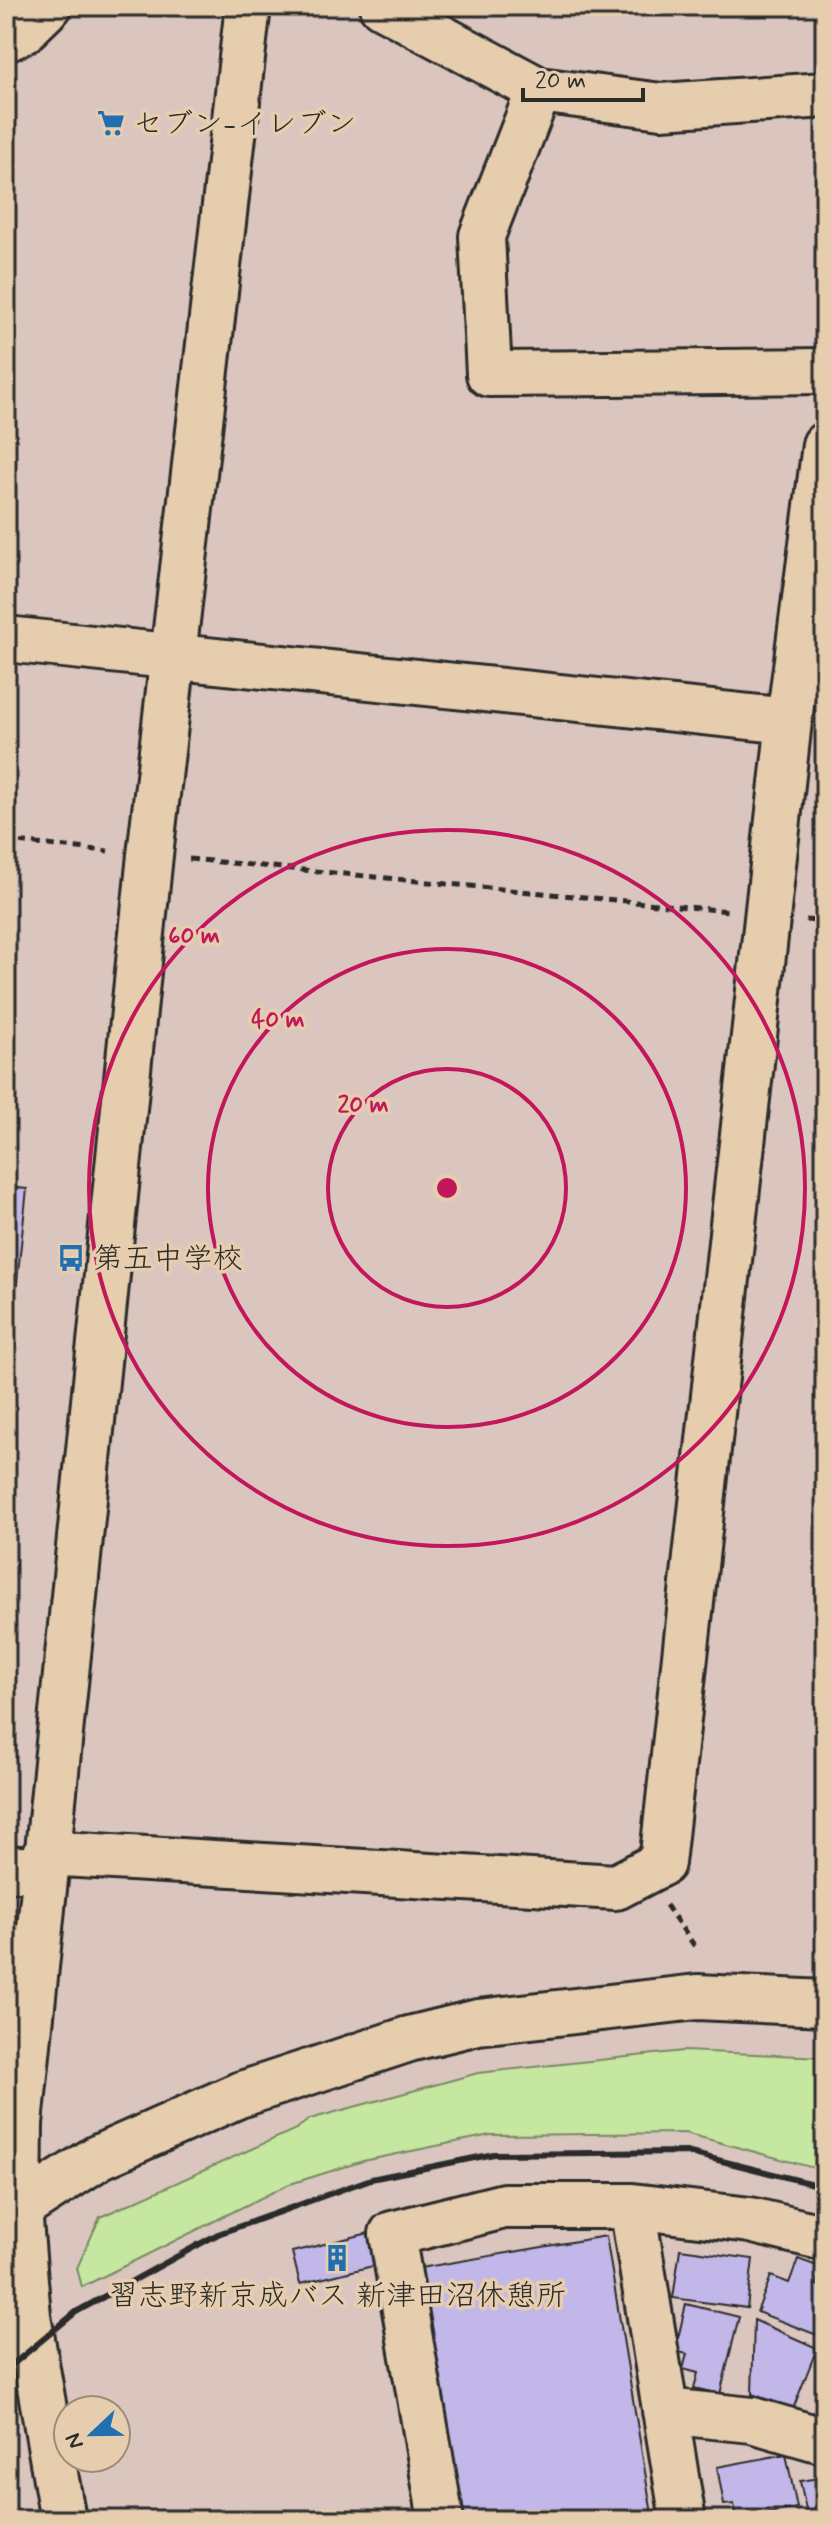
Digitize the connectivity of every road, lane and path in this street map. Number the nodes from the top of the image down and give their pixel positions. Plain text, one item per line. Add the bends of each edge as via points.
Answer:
1 (49, 6) edge
2 (248, 6) edge
3 (382, 6) edge
4 (6, 39) edge
5 (539, 90) junction
6 (825, 95) edge
7 (825, 371) edge
8 (825, 445) edge
9 (815, 590) edge
10 (6, 639) edge
11 (173, 655) junction
12 (789, 721) junction
13 (6, 841) edge
14 (150, 855) junction
15 (767, 915) junction
16 (825, 922) edge
17 (32, 1864) edge
18 (644, 1873) junction
19 (698, 1951) dead end
20 (825, 1979) edge
21 (697, 1997) junction
22 (825, 2003) edge
23 (632, 2206) junction
24 (10, 2211) edge
25 (825, 2238) edge
26 (665, 2411) junction
27 (825, 2441) edge
28 (63, 2520) edge
29 (441, 2520) edge
30 (683, 2520) edge

1 - 4 street via 23,31
2 - 11 street
3 - 5 street
5 - 6 street via 661,106
5 - 7 street via 482,236 489,374
8 - 9 street
9 - 12 street
10 - 11 street
11 - 12 street
11 - 14 street
12 - 15 street
13 - 14 path
14 - 15 path
14 - 17 street
15 - 16 path
15 - 18 street via 662,1863
17 - 18 street via 616,1887
17 - 24 street via 20,2123
18 - 19 path
20 - 21 street via 733,1975
21 - 22 street
21 - 24 street via 478,2022 379,2048 239,2095 99,2157
23 - 25 street via 750,2220
23 - 26 street
23 - 29 street via 504,2206 392,2234
24 - 28 street
26 - 27 street via 752,2420
26 - 30 street

